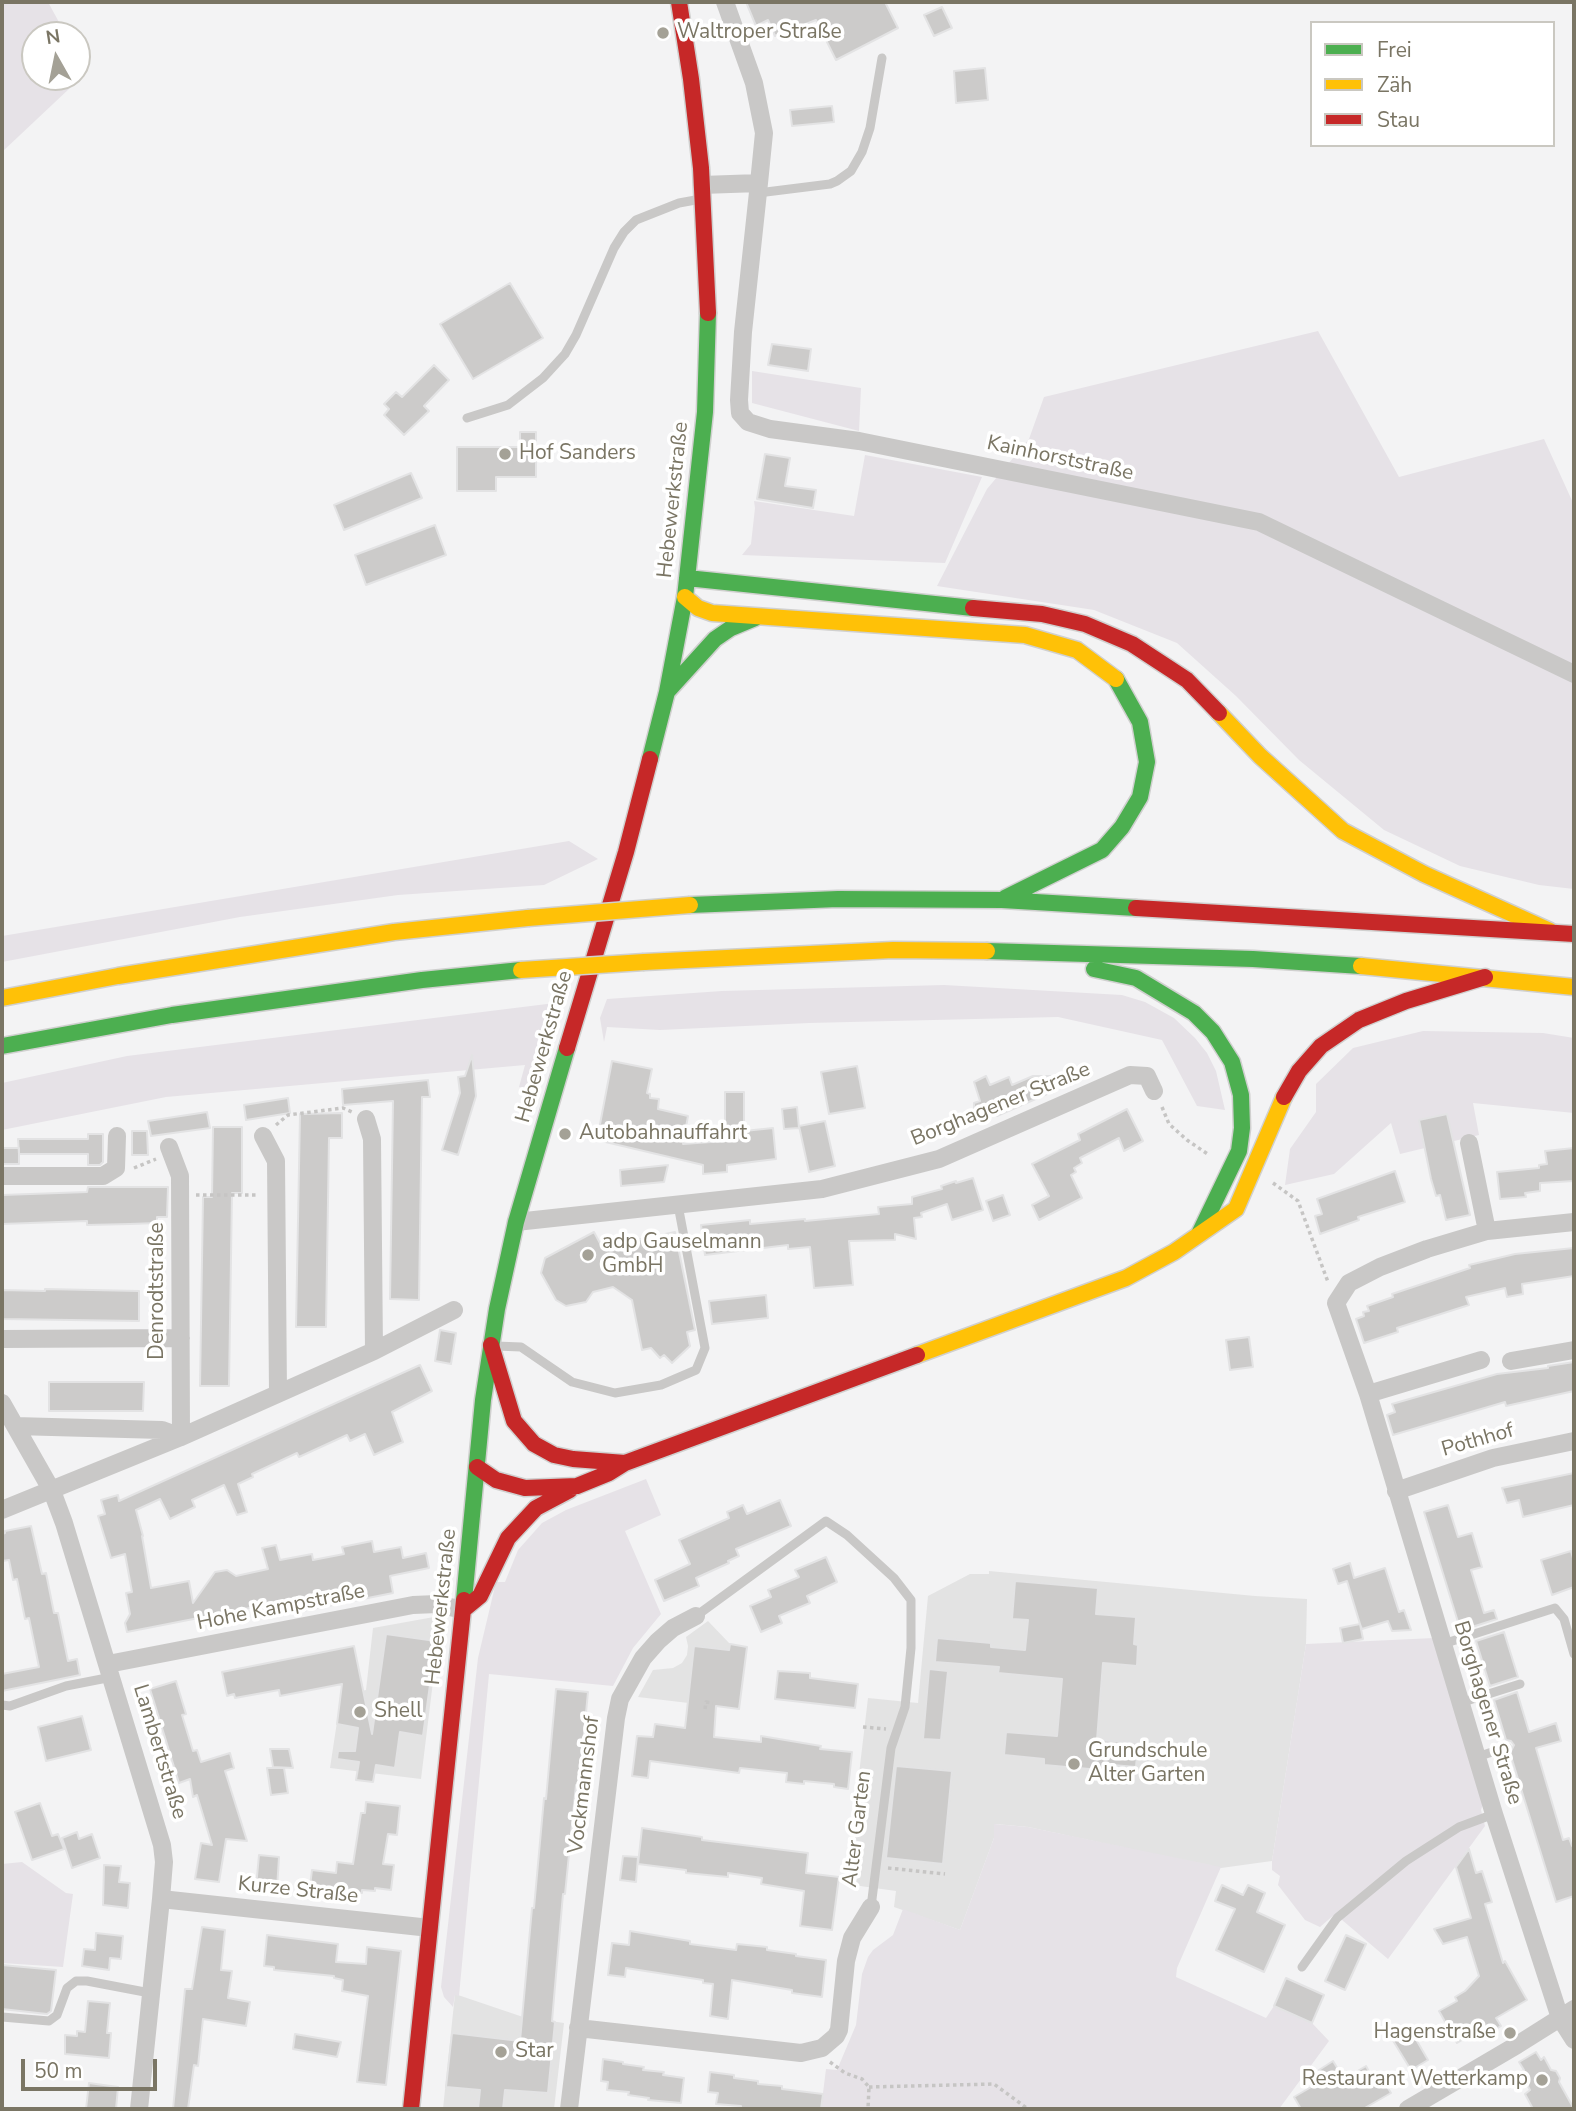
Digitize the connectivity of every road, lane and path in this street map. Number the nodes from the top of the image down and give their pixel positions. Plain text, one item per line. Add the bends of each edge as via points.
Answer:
1 (679, 2) edge
2 (725, 2) edge
3 (881, 58) dead end
4 (759, 188) junction
5 (702, 192) junction
6 (467, 418) dead end
7 (687, 578) junction
8 (685, 597) junction
9 (756, 617) junction
10 (1574, 674) edge
11 (667, 692) junction
12 (1002, 900) junction
13 (1550, 931) junction
14 (1574, 934) edge
15 (1010, 951) junction
16 (1485, 977) junction
17 (1574, 987) edge
18 (2, 998) edge
19 (2, 1046) edge
20 (1154, 1091) joint
21 (366, 1119) joint
22 (117, 1136) dead end
23 (262, 1136) joint
24 (1469, 1143) dead end
25 (170, 1150) joint
26 (1211, 1156) dead end
27 (116, 1168) junction
28 (2, 1176) edge
29 (1273, 1183) dead end
30 (180, 1195) junction
31 (276, 1195) junction
32 (678, 1205) junction
33 (516, 1222) junction
34 (1574, 1222) edge
35 (1488, 1231) junction
36 (1200, 1232) junction
37 (1336, 1303) junction
38 (454, 1310) dead end
39 (181, 1338) junction
40 (2, 1339) edge
41 (491, 1345) junction
42 (1574, 1350) edge
43 (374, 1352) junction
44 (1481, 1360) dead end
45 (1511, 1361) dead end
46 (278, 1393) junction
47 (1368, 1394) junction
48 (2, 1403) edge
49 (15, 1426) junction
50 (181, 1437) junction
51 (1574, 1441) edge
52 (604, 1462) junction
53 (625, 1463) junction
54 (497, 1465) dead end
55 (537, 1466) dead end
56 (477, 1467) junction
57 (577, 1486) junction
58 (52, 1491) junction
59 (1396, 1491) junction
60 (2, 1510) edge
61 (827, 1521) joint
62 (463, 1610) junction
63 (696, 1616) joint
64 (1443, 1644) junction
65 (1574, 1654) edge
66 (110, 1671) junction
67 (1520, 1684) dead end
68 (713, 1703) dead end
69 (1460, 1703) junction
70 (2, 1705) edge
71 (705, 1709) dead end
72 (863, 1727) dead end
73 (897, 1730) junction
74 (1507, 1747) dead end
75 (1477, 1757) junction
76 (1494, 1814) junction
77 (876, 1867) junction
78 (945, 1874) dead end
79 (161, 1899) junction
80 (871, 1907) joint
81 (430, 1928) junction
82 (1302, 1967) dead end
83 (150, 1993) junction
84 (1567, 2014) edge
85 (2, 2017) edge
86 (578, 2028) junction
87 (1574, 2040) edge
88 (822, 2048) junction
89 (869, 2087) junction
90 (139, 2109) edge
91 (411, 2109) edge
92 (569, 2109) edge
93 (868, 2109) edge
94 (1028, 2109) edge
95 (1408, 2109) edge

1 - 5 main road, Hebewerkstraße
2 - 4 street via 754,83 764,133
3 - 4 lane via 870,128 850,171 830,184
4 - 5 street
4 - 10 street, Kainhorststraße via 740,386 740,413 748,422 859,440 1259,522
5 - 6 lane via 636,220 614,248 565,354 523,395 498,410
5 - 7 main road, Hebewerkstraße via 708,304 705,412
7 - 8 main road, Hebewerkstraße
7 - 13 main road via 1042,614 1085,624 1132,644 1187,680 1260,756 1343,831
8 - 9 main road via 712,613
8 - 11 main road, Hebewerkstraße
9 - 11 main road via 715,639
9 - 12 main road via 1026,635 1077,650 1116,679 1140,722 1147,762 1140,797 1101,850
11 - 33 main road, Hebewerkstraße via 626,852
12 - 13 main road
12 - 18 main road, bridge via 838,899 528,918 394,932
13 - 14 main road
15 - 16 main road via 1253,959
15 - 19 main road, bridge via 893,950 522,970 172,1014
15 - 36 main road via 1136,978 1194,1013 1213,1032 1232,1062 1241,1095 1242,1128 1238,1151
16 - 17 main road
16 - 36 main road via 1359,1020 1321,1046 1299,1071 1278,1108 1236,1209
20 - 26 path via 1169,1124
20 - 32 street, Borghagener Straße via 1147,1076 1130,1075 939,1159 822,1189
21 - 23 path via 343,1108 288,1115
21 - 43 street via 372,1139
22 - 27 street
23 - 31 street via 276,1161
24 - 35 street
25 - 27 path via 130,1169
25 - 30 street, Denrodtstraße via 180,1176
27 - 28 street via 103,1176
29 - 37 path via 1298,1201
30 - 31 path
30 - 39 street, Denrodtstraße
31 - 46 street
32 - 33 street, Borghagener Straße
32 - 41 lane via 705,1348 696,1370 662,1385 615,1393 572,1382 521,1347
33 - 41 main road, Hebewerkstraße
34 - 35 street
35 - 37 street via 1380,1267 1349,1283
36 - 53 main road via 1126,1278
37 - 47 street, Borghagener Straße
38 - 43 street
39 - 40 street
39 - 50 street, Denrodtstraße
41 - 52 main road via 514,1422 521,1431 554,1455
41 - 56 main road, Hebewerkstraße
42 - 45 street
43 - 46 street
44 - 47 street
46 - 50 street
47 - 59 street, Borghagener Straße
48 - 49 street, Lambertstraße
49 - 50 street via 162,1430
49 - 58 street, Lambertstraße
50 - 58 street
51 - 59 street, Pothhof via 1493,1458
52 - 53 main road
52 - 55 main road
53 - 57 main road
54 - 56 main road
56 - 57 main road via 496,1480 525,1488
56 - 62 main road, Hebewerkstraße
57 - 62 main road via 536,1508 508,1538 480,1597
58 - 60 street
58 - 66 street, Lambertstraße
59 - 64 street, Borghagener Straße
61 - 63 lane, Vockmannshof
61 - 73 lane, Alter Garten via 894,1578 911,1600 905,1707
62 - 66 street, Hohe Kampstraße via 413,1605
62 - 81 main road, Hebewerkstraße
63 - 86 street, Vockmannshof via 658,1641 620,1699
64 - 65 lane via 1555,1608 1564,1619
64 - 69 street, Borghagener Straße
66 - 70 lane
66 - 79 street, Lambertstraße via 162,1844
67 - 69 lane
68 - 71 path via 706,1702
69 - 75 street, Borghagener Straße
72 - 73 path
73 - 77 lane, Alter Garten
74 - 75 lane
75 - 76 street, Borghagener Straße
76 - 82 lane via 1459,1827 1406,1861 1337,1918
76 - 84 street, Borghagener Straße
77 - 78 path
77 - 80 lane, Alter Garten
79 - 81 street, Kurze Straße
79 - 83 street, Lambertstraße
80 - 88 street, Alter Garten via 852,1937 839,2030
81 - 91 main road, Hebewerkstraße
83 - 85 lane via 76,1981 67,1988 57,2015 49,2021
83 - 90 street, Lambertstraße
84 - 87 street, Borghagener Straße
84 - 95 street
86 - 88 street via 801,2053
86 - 92 street, Vockmannshof
88 - 89 path via 830,2063
89 - 93 path
89 - 94 path via 994,2084

